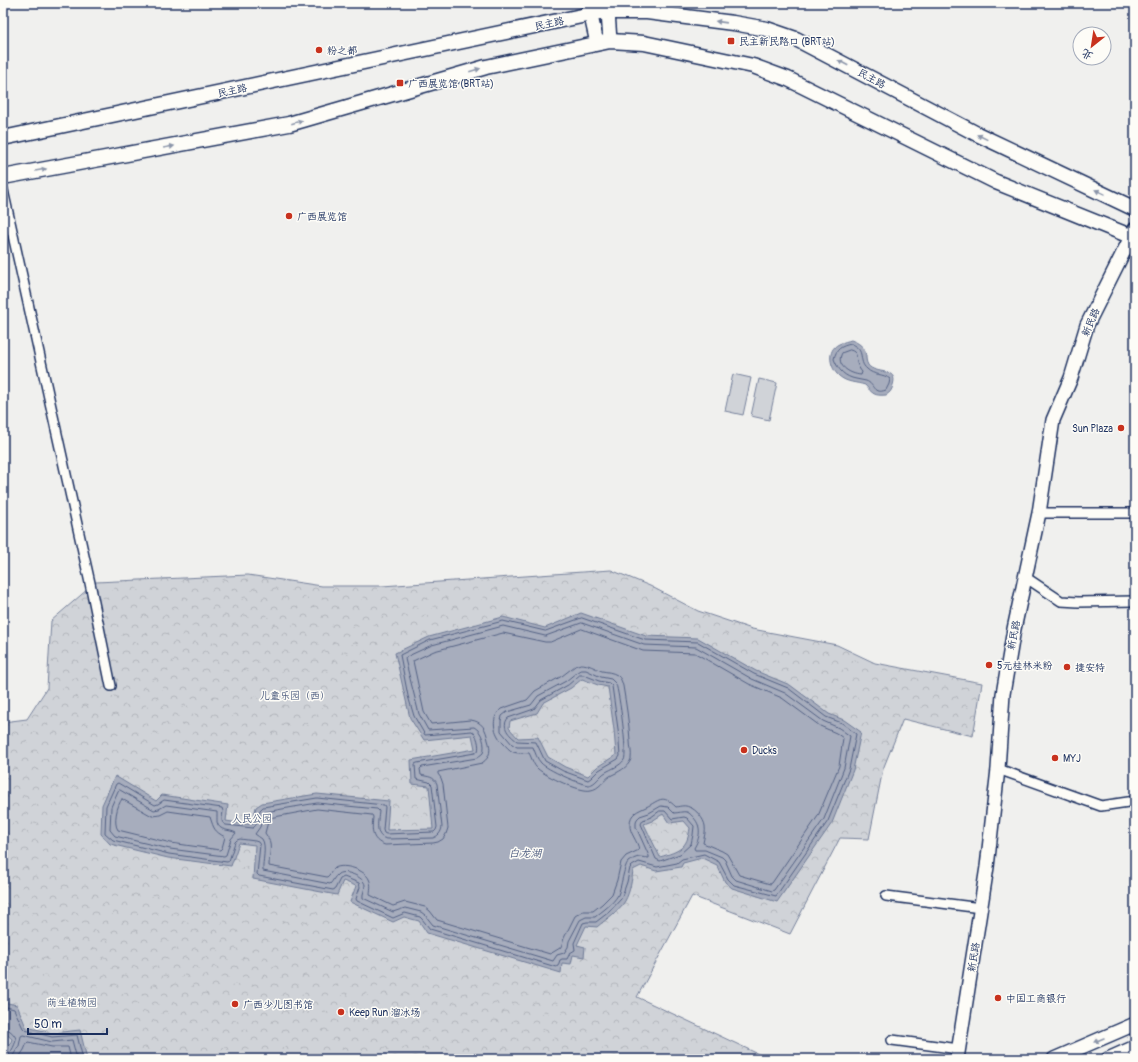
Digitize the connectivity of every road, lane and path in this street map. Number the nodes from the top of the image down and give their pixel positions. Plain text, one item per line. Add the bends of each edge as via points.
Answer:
1 (607, 7) edge
2 (590, 8) edge
3 (603, 42) junction
4 (3, 138) edge
5 (3, 177) edge
6 (3, 190) edge
7 (1135, 209) edge
8 (1134, 235) edge
9 (1135, 512) edge
10 (1039, 513) junction
11 (1025, 577) junction
12 (1135, 601) edge
13 (111, 686) dead end
14 (998, 769) junction
15 (1135, 801) edge
16 (886, 896) dead end
17 (981, 908) junction
18 (1135, 1024) edge
19 (892, 1040) dead end
20 (1135, 1047) edge
21 (960, 1056) edge
22 (1054, 1059) edge
23 (1108, 1059) edge

1 - 2 main road, 民主路
1 - 3 main road
7 -> 1 main road, 民主路 via 977,134 796,39 767,29 733,23
2 - 3 main road
2 - 4 main road, 民主路
5 -> 3 main road via 289,124 486,67
3 - 8 main road via 644,43 753,66 788,78 996,182
6 - 13 street
8 - 10 main road, 新民路 via 1087,325 1071,378 1052,420
9 - 10 street
10 - 11 main road, 新民路
11 - 12 street via 1062,601
11 - 14 main road, 新民路 via 1003,694
14 - 15 street via 1101,806
14 - 17 main road, 新民路
16 - 17 street
17 - 21 main road, 新民路
18 -> 22 main road
19 - 21 street
20 - 23 main road

